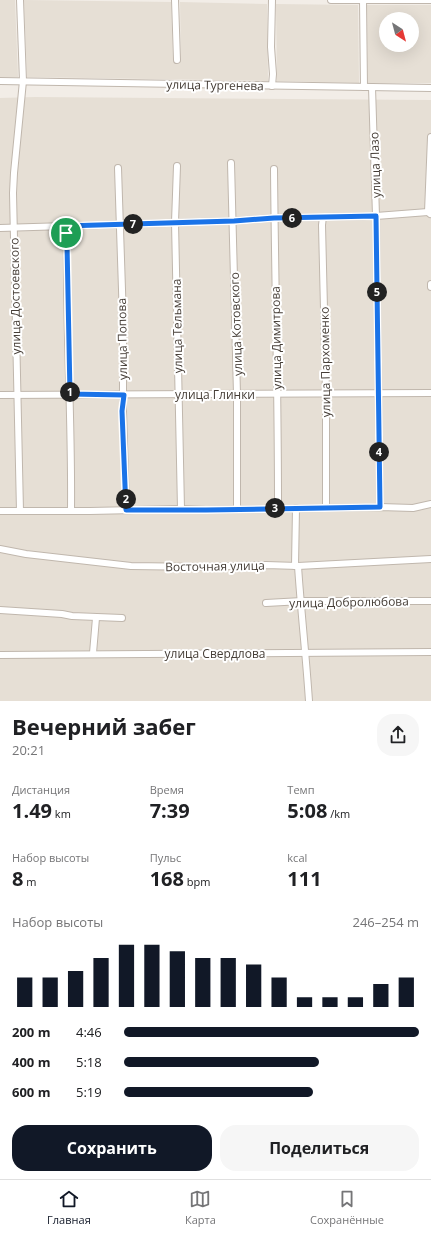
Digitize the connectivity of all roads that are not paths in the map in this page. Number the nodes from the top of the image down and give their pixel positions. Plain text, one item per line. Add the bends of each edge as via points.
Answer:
1 (20, 0) edge
2 (175, 0) edge
3 (272, 0) edge
4 (331, 0) edge
5 (363, 0) edge
6 (431, 0) edge
7 (177, 60) dead end
8 (0, 81) edge
9 (23, 81) junction
10 (272, 86) junction
11 (364, 87) junction
12 (372, 87) junction
13 (431, 88) edge
14 (431, 137) edge
15 (231, 164) dead end
16 (177, 166) dead end
17 (118, 168) dead end
18 (274, 169) dead end
19 (429, 213) edge
20 (376, 216) junction
21 (323, 217) junction
22 (274, 218) junction
23 (234, 221) junction
24 (175, 222) junction
25 (119, 225) junction
26 (64, 226) junction
27 (0, 228) edge
28 (14, 228) junction
29 (379, 393) junction
30 (431, 393) edge
31 (18, 394) junction
32 (70, 394) junction
33 (179, 394) junction
34 (237, 394) junction
35 (278, 394) junction
36 (326, 394) junction
37 (0, 395) edge
38 (124, 395) junction
39 (431, 504) edge
40 (326, 507) junction
41 (380, 507) junction
42 (279, 508) junction
43 (296, 508) junction
44 (182, 509) junction
45 (237, 509) junction
46 (71, 510) junction
47 (126, 510) junction
48 (0, 511) edge
49 (20, 511) junction
50 (0, 549) edge
51 (431, 559) edge
52 (297, 566) junction
53 (302, 601) junction
54 (431, 601) edge
55 (266, 603) dead end
56 (0, 610) edge
57 (96, 618) junction
58 (122, 618) dead end
59 (431, 652) edge
60 (93, 653) junction
61 (306, 653) junction
62 (0, 655) edge
63 (309, 701) edge

1 - 9 street, улица Достоевского
2 - 7 street
3 - 10 street
4 - 5 street
5 - 6 street
5 - 11 street
8 - 9 street, улица Тургенева
9 - 10 street, улица Тургенева
9 - 28 street, улица Достоевского via 14,173
10 - 11 street, улица Тургенева
11 - 12 street, улица Тургенева
12 - 13 street, улица Тургенева
12 - 20 street, улица Лазо
14 - 19 street
15 - 23 street, улица Котовского
16 - 24 street, улица Тельмана
17 - 25 street, улица Попова
18 - 22 street, улица Димитрова
19 - 20 street
20 - 21 street
20 - 29 street, улица Лазо
21 - 22 street
21 - 36 street, улица Пархоменко
22 - 23 street
22 - 35 street, улица Димитрова
23 - 24 street
23 - 34 street, улица Котовского via 232,246
24 - 25 street
24 - 33 street, улица Тельмана
25 - 26 street
25 - 38 street, улица Попова
26 - 28 street
26 - 32 street via 67,244
27 - 28 street
28 - 31 street, улица Достоевского
29 - 30 street, улица Глинки
29 - 36 street, улица Глинки
29 - 41 street, улица Лазо
31 - 32 street, улица Глинки
31 - 37 street, улица Глинки
31 - 49 street, улица Достоевского
32 - 38 street, улица Глинки
32 - 46 street
33 - 34 street, улица Глинки
33 - 38 street, улица Глинки
33 - 44 street, улица Тельмана
34 - 35 street, улица Глинки
34 - 45 street, улица Котовского
35 - 36 street, улица Глинки
35 - 42 street, улица Димитрова
36 - 40 street, улица Пархоменко
38 - 47 street, улица Попова via 122,411
39 - 41 street via 413,508
40 - 41 street
40 - 43 street
42 - 43 street
42 - 45 street
43 - 52 street
44 - 45 street
44 - 47 street
46 - 47 street
46 - 49 street
48 - 49 street
50 - 52 street, Восточная улица via 131,566
51 - 52 street, Восточная улица
52 - 53 street
53 - 54 street, улица Добролюбова
53 - 55 street, улица Добролюбова
53 - 61 street
56 - 57 street
57 - 58 street
57 - 60 street
59 - 61 street, улица Свердлова
60 - 61 street, улица Свердлова
60 - 62 street, улица Свердлова
61 - 63 street

